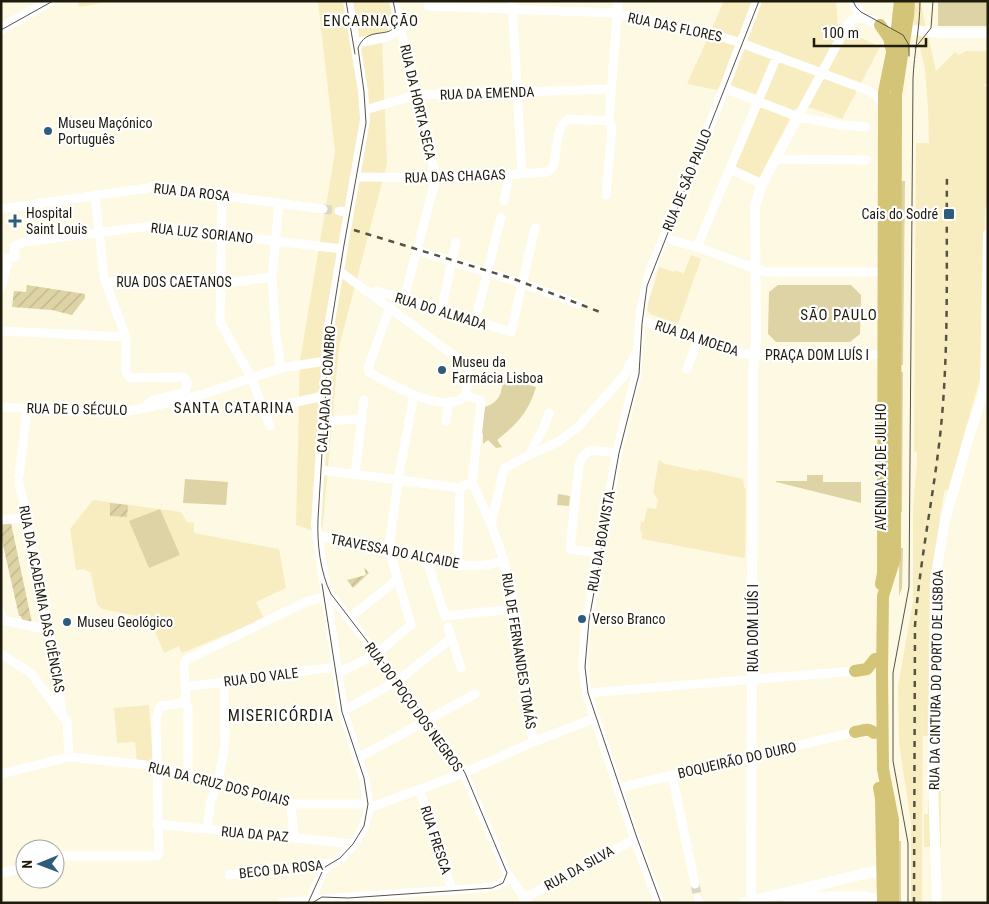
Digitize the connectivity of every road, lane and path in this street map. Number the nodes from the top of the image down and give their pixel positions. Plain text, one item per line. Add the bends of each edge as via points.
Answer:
1 (50, 1) edge
2 (348, 1) edge
3 (394, 1) edge
4 (618, 1) edge
5 (757, 1) edge
6 (854, 1) edge
7 (900, 1) edge
8 (909, 1) edge
9 (458, 4) edge
10 (512, 5) edge
11 (428, 6) dead end
12 (617, 14) junction
13 (864, 17) junction
14 (880, 25) junction
15 (400, 26) junction
16 (1, 29) edge
17 (906, 29) junction
18 (353, 32) junction
19 (988, 33) edge
20 (372, 39) junction
21 (741, 43) junction
22 (356, 48) junction
23 (777, 56) junction
24 (891, 56) junction
25 (822, 72) junction
26 (724, 88) junction
27 (611, 89) junction
28 (517, 92) junction
29 (416, 95) junction
30 (758, 100) junction
31 (365, 110) junction
32 (884, 112) junction
33 (798, 117) junction
34 (608, 122) junction
35 (866, 127) dead end
36 (776, 159) junction
37 (866, 160) dead end
38 (730, 169) junction
39 (522, 173) junction
40 (510, 175) junction
41 (354, 177) junction
42 (436, 178) junction
43 (762, 184) junction
44 (94, 195) junction
45 (222, 195) junction
46 (606, 195) dead end
47 (504, 201) dead end
48 (280, 203) junction
49 (1, 209) edge
50 (323, 209) tunnel mouth
51 (501, 217) dead end
52 (535, 228) dead end
53 (100, 232) junction
54 (222, 234) junction
55 (988, 234) edge
56 (663, 238) junction
57 (275, 240) junction
58 (456, 242) dead end
59 (697, 247) junction
60 (987, 248) edge
61 (342, 249) junction
62 (416, 250) junction
63 (8, 258) edge
64 (452, 261) junction
65 (757, 269) junction
66 (338, 270) junction
67 (487, 272) junction
68 (884, 272) junction
69 (987, 275) edge
70 (272, 277) junction
71 (105, 282) junction
72 (221, 284) junction
73 (522, 284) junction
74 (1, 288) edge
75 (371, 293) junction
76 (404, 299) junction
77 (579, 304) dead end
78 (390, 307) junction
79 (442, 307) dead end
80 (478, 310) dead end
81 (896, 310) junction
82 (640, 320) junction
83 (1, 331) edge
84 (126, 337) junction
85 (698, 339) junction
86 (639, 348) junction
87 (755, 354) junction
88 (890, 355) junction
89 (326, 361) junction
90 (638, 364) joint
91 (281, 368) junction
92 (687, 369) dead end
93 (251, 377) junction
94 (986, 381) edge
95 (414, 395) junction
96 (324, 396) junction
97 (465, 396) junction
98 (364, 400) dead end
99 (449, 402) junction
100 (1, 407) edge
101 (27, 408) junction
102 (142, 409) junction
103 (264, 409) junction
104 (549, 413) dead end
105 (361, 419) junction
106 (323, 420) junction
107 (446, 422) dead end
108 (270, 426) dead end
109 (617, 452) junction
110 (529, 455) junction
111 (320, 470) junction
112 (355, 474) junction
113 (398, 480) junction
114 (472, 482) junction
115 (460, 488) junction
116 (24, 518) junction
117 (1, 520) edge
118 (491, 524) junction
119 (316, 532) junction
120 (389, 548) junction
121 (600, 552) junction
122 (426, 558) junction
123 (504, 561) junction
124 (458, 565) junction
125 (397, 580) junction
126 (328, 597) junction
127 (514, 609) junction
128 (1, 612) edge
129 (349, 620) junction
130 (448, 627) dead end
131 (49, 630) junction
132 (452, 638) junction
133 (1, 654) edge
134 (376, 654) junction
135 (875, 659) junction
136 (461, 668) dead end
137 (337, 670) junction
138 (855, 671) joint
139 (752, 679) junction
140 (224, 681) junction
141 (397, 681) junction
142 (186, 687) junction
143 (587, 693) junction
144 (475, 694) dead end
145 (184, 702) junction
146 (343, 711) junction
147 (63, 716) junction
148 (595, 718) junction
149 (428, 721) junction
150 (855, 732) joint
151 (874, 733) junction
152 (533, 742) junction
153 (69, 757) junction
154 (752, 757) junction
155 (358, 758) junction
156 (156, 766) junction
157 (464, 773) junction
158 (1, 774) edge
159 (188, 774) junction
160 (672, 775) junction
161 (218, 782) junction
162 (618, 788) junction
163 (420, 790) junction
164 (291, 804) junction
165 (369, 806) junction
166 (157, 824) junction
167 (207, 829) junction
168 (294, 838) junction
169 (635, 838) junction
170 (354, 844) junction
171 (65, 857) edge
172 (332, 864) junction
173 (15, 870) edge
174 (883, 872) junction
175 (1, 873) edge
176 (229, 875) dead end
177 (510, 878) junction
178 (844, 878) junction
179 (695, 884) tunnel mouth
180 (893, 884) junction
181 (452, 890) junction
182 (770, 897) junction
183 (846, 897) junction
184 (526, 901) edge
185 (310, 902) edge
186 (749, 902) edge
187 (282, 903) edge
188 (659, 903) edge
189 (881, 903) edge
190 (893, 903) edge
191 (937, 903) edge

1 - 16 main road
2 - 18 street, CALÇADA DO COMBRO
3 - 15 street
4 - 12 street
5 - 21 street, RUA DE SÃO PAULO
6 - 13 main road
7 - 17 main road
8 - 17 main road
9 - 10 street, RUA DAS FLORES
9 - 11 street, RUA DAS FLORES
10 - 12 street, RUA DAS FLORES
10 - 28 street
12 - 21 street, RUA DAS FLORES via 709,32
12 - 27 street
13 - 14 main road
13 - 25 street via 854,18 848,24
14 - 17 main road
14 - 24 main road via 891,44
15 - 20 street via 395,34
15 - 29 street, RUA DA HORTA SECA
17 - 19 street
17 - 24 main road, AVENIDA 24 DE JULHO
17 - 81 main road, AVENIDA 24 DE JULHO via 896,95
18 - 20 street
18 - 22 street, CALÇADA DO COMBRO
20 - 22 street via 360,42
21 - 23 street, RUA DAS FLORES
21 - 26 street, RUA DE SÃO PAULO
22 - 31 street, CALÇADA DO COMBRO
23 - 25 street, RUA DAS FLORES
23 - 30 street
24 - 32 main road, AVENIDA 24 DE JULHO
25 - 32 street, RUA DAS FLORES via 875,94
25 - 33 street
26 - 30 street
26 - 56 street, RUA DE SÃO PAULO
27 - 28 street, RUA DA EMENDA
27 - 34 street
28 - 29 street, RUA DA EMENDA
28 - 39 street
29 - 31 street, RUA DA EMENDA
29 - 42 street, RUA DA HORTA SECA
30 - 33 street
30 - 38 street
31 - 41 street, CALÇADA DO COMBRO
32 - 68 main road, AVENIDA 24 DE JULHO
33 - 35 street via 841,126
33 - 36 street, PRAÇA DOM LUÍS I
34 - 39 street, RUA DAS CHAGAS via 569,119 560,129 553,167 547,172
34 - 46 street via 612,127
36 - 37 street
36 - 43 street, PRAÇA DOM LUÍS I
38 - 43 street
38 - 59 street
39 - 40 street, RUA DAS CHAGAS
40 - 42 street, RUA DAS CHAGAS
40 - 47 street
41 - 42 street, RUA DAS CHAGAS
41 - 61 street, CALÇADA DO COMBRO via 343,212
42 - 62 street
43 - 65 street, PRAÇA DOM LUÍS I via 755,206
44 - 45 street, RUA DA ROSA via 155,187
44 - 49 street, RUA DA ROSA
44 - 53 street
45 - 48 street, RUA DA ROSA
45 - 54 street
48 - 50 street, RUA DA ROSA
48 - 57 street
51 - 67 street
52 - 73 street
53 - 54 street, RUA LUZ SORIANO via 151,226
53 - 63 street, RUA LUZ SORIANO via 25,242 14,246
53 - 71 street
54 - 57 street, RUA LUZ SORIANO
54 - 72 street
55 - 60 street, RUA DA CINTURA DO PORTO DE LISBOA
56 - 59 street
56 - 82 street, RUA DE SÃO PAULO via 648,275
57 - 61 street, RUA LUZ SORIANO
57 - 70 street
58 - 64 street
59 - 65 street
60 - 69 street, RUA DA CINTURA DO PORTO DE LISBOA
61 - 66 street, CALÇADA DO COMBRO
62 - 64 street
62 - 76 street
63 - 74 street
64 - 67 street
64 - 79 street
65 - 68 street via 765,272
65 - 87 street, PRAÇA DOM LUÍS I
66 - 75 street
66 - 89 street, CALÇADA DO COMBRO
67 - 73 street
67 - 80 street
68 - 81 main road via 890,277
68 - 88 main road, AVENIDA 24 DE JULHO
69 - 94 street, RUA DA CINTURA DO PORTO DE LISBOA
70 - 72 street, RUA DOS CAETANOS
70 - 91 street
71 - 72 street, RUA DOS CAETANOS via 186,278 194,283
71 - 84 street
72 - 93 street via 220,322
73 - 76 street, RUA DO ALMADA via 511,332
73 - 77 street
75 - 76 street, RUA DO ALMADA via 377,291
75 - 78 street
78 - 95 street via 368,371
78 - 97 street via 467,365 470,376
81 - 88 main road, AVENIDA 24 DE JULHO
82 - 85 street, RUA DA MOEDA
82 - 86 street, RUA DE SÃO PAULO
83 - 84 street
84 - 102 street via 126,371 130,378 182,377 187,382 184,392 153,400
85 - 87 street, RUA DA MOEDA via 734,352
85 - 92 street
86 - 90 street, RUA DE SÃO PAULO
86 - 110 street via 624,376 578,427 558,442
87 - 88 street, PRAÇA DOM LUÍS I
87 - 139 street, RUA DOM LUÍS I
88 - 135 main road, AVENIDA 24 DE JULHO via 883,574
88 - 180 main road, AVENIDA 24 DE JULHO via 896,558 883,596 882,769 893,820
89 - 91 street, RUA DE O SÉCULO
89 - 96 street, CALÇADA DO COMBRO
90 - 109 street, RUA DA BOAVISTA
91 - 93 street, RUA DE O SÉCULO
93 - 102 street, RUA DE O SÉCULO via 204,394
93 - 103 street
94 - 191 street, RUA DA CINTURA DO PORTO DE LISBOA via 945,521 935,580 933,783
95 - 99 street
95 - 113 street
96 - 103 street
96 - 106 street, CALÇADA DO COMBRO
97 - 99 street via 457,402
97 - 114 street via 481,402
98 - 105 street
99 - 107 street
100 - 101 street, RUA DE O SÉCULO
101 - 102 street, RUA DE O SÉCULO via 117,413
101 - 116 street, RUA DA ACADEMIA DAS CIÊNCIAS via 19,479
103 - 108 street
104 - 110 street
105 - 106 street
105 - 112 street
106 - 111 street, CALÇADA DO COMBRO
109 - 121 street, RUA DA BOAVISTA
109 - 121 street via 591,450 579,465 570,549
110 - 118 street via 504,469
111 - 112 street
111 - 119 street, CALÇADA DO COMBRO
112 - 113 street
113 - 115 street
113 - 120 street
114 - 115 street
114 - 118 street, RUA DE FERNANDES TOMÁS
115 - 124 street
116 - 117 street
116 - 131 street, RUA DA ACADEMIA DAS CIÊNCIAS
118 - 123 street, RUA DE FERNANDES TOMÁS
119 - 120 street, TRAVESSA DO ALCAIDE
119 - 126 street, CALÇADA DO COMBRO
120 - 122 street, TRAVESSA DO ALCAIDE
120 - 125 street
121 - 143 street, RUA DA BOAVISTA via 585,634
122 - 124 street, TRAVESSA DO ALCAIDE
122 - 127 street via 445,616
123 - 124 street, TRAVESSA DO ALCAIDE
123 - 127 street, RUA DE FERNANDES TOMÁS
125 - 129 street
125 - 134 street via 410,625
126 - 129 street, RUA DO POÇO DOS NEGROS
126 - 137 street, CALÇADA DO COMBRO
126 - 142 street via 308,601 188,658 184,665
127 - 152 street, RUA DE FERNANDES TOMÁS
128 - 131 street via 3,620
129 - 134 street, RUA DO POÇO DOS NEGROS
130 - 132 street
131 - 147 street, RUA DA ACADEMIA DAS CIÊNCIAS
132 - 136 street
132 - 141 street
133 - 147 street via 31,673
134 - 137 street
134 - 141 street, RUA DO POÇO DOS NEGROS
135 - 138 main road via 867,669
135 - 151 main road, AVENIDA 24 DE JULHO
137 - 140 street, RUA DO VALE
137 - 146 street, CALÇADA DO COMBRO
138 - 139 street
139 - 143 street
139 - 154 street, RUA DOM LUÍS I
140 - 142 street, RUA DO VALE
140 - 161 street via 225,744
141 - 146 street
141 - 149 street, RUA DO POÇO DOS NEGROS
142 - 145 street
143 - 148 street, RUA DA BOAVISTA
144 - 149 street
145 - 156 street via 161,706 156,721
145 - 159 street via 188,706
146 - 155 street, CALÇADA DO COMBRO
147 - 153 street, RUA DA ACADEMIA DAS CIÊNCIAS via 68,727
148 - 152 street, RUA DA CRUZ DOS POIAIS
148 - 162 street, RUA DA BOAVISTA
149 - 155 street
149 - 157 street, RUA DO POÇO DOS NEGROS
150 - 151 main road via 867,729
150 - 154 street, BOQUEIRÃO DO DURO
151 - 174 main road, AVENIDA 24 DE JULHO via 881,799
152 - 157 street, RUA DA CRUZ DOS POIAIS
153 - 156 street, RUA DA CRUZ DOS POIAIS
153 - 158 street, RUA DA CRUZ DOS POIAIS
154 - 160 street, BOQUEIRÃO DO DURO
154 - 186 street, RUA DOM LUÍS I
155 - 165 street, CALÇADA DO COMBRO
156 - 159 street, RUA DA CRUZ DOS POIAIS
156 - 166 street
157 - 163 street, RUA DA CRUZ DOS POIAIS
157 - 177 street, RUA DO POÇO DOS NEGROS
159 - 161 street, RUA DA CRUZ DOS POIAIS
160 - 162 street, BOQUEIRÃO DO DURO
160 - 179 street
161 - 164 street, RUA DA CRUZ DOS POIAIS
161 - 167 street
162 - 169 street, RUA DA BOAVISTA
163 - 165 street, RUA DA CRUZ DOS POIAIS
163 - 181 street, RUA FRESCA
164 - 165 street, RUA DA CRUZ DOS POIAIS
164 - 168 street
165 - 170 street via 364,826
166 - 167 street, RUA DA PAZ
166 - 171 street via 157,856
167 - 168 street, RUA DA PAZ
168 - 170 street, RUA DA PAZ
169 - 184 street, RUA DA SILVA
169 - 188 street, RUA DA BOAVISTA
170 - 172 street
172 - 176 street, BECO DA ROSA
172 - 185 street via 322,872
173 - 175 street
174 - 178 main road
174 - 180 main road
174 - 189 main road, AVENIDA 24 DE JULHO
177 - 181 street via 492,887
177 - 184 street, RUA DO POÇO DOS NEGROS
178 - 182 main road
178 - 183 main road via 852,887
180 - 190 main road, AVENIDA 24 DE JULHO
181 - 185 street
182 - 183 main road
182 - 186 main road
183 - 189 main road via 870,897
185 - 187 street

